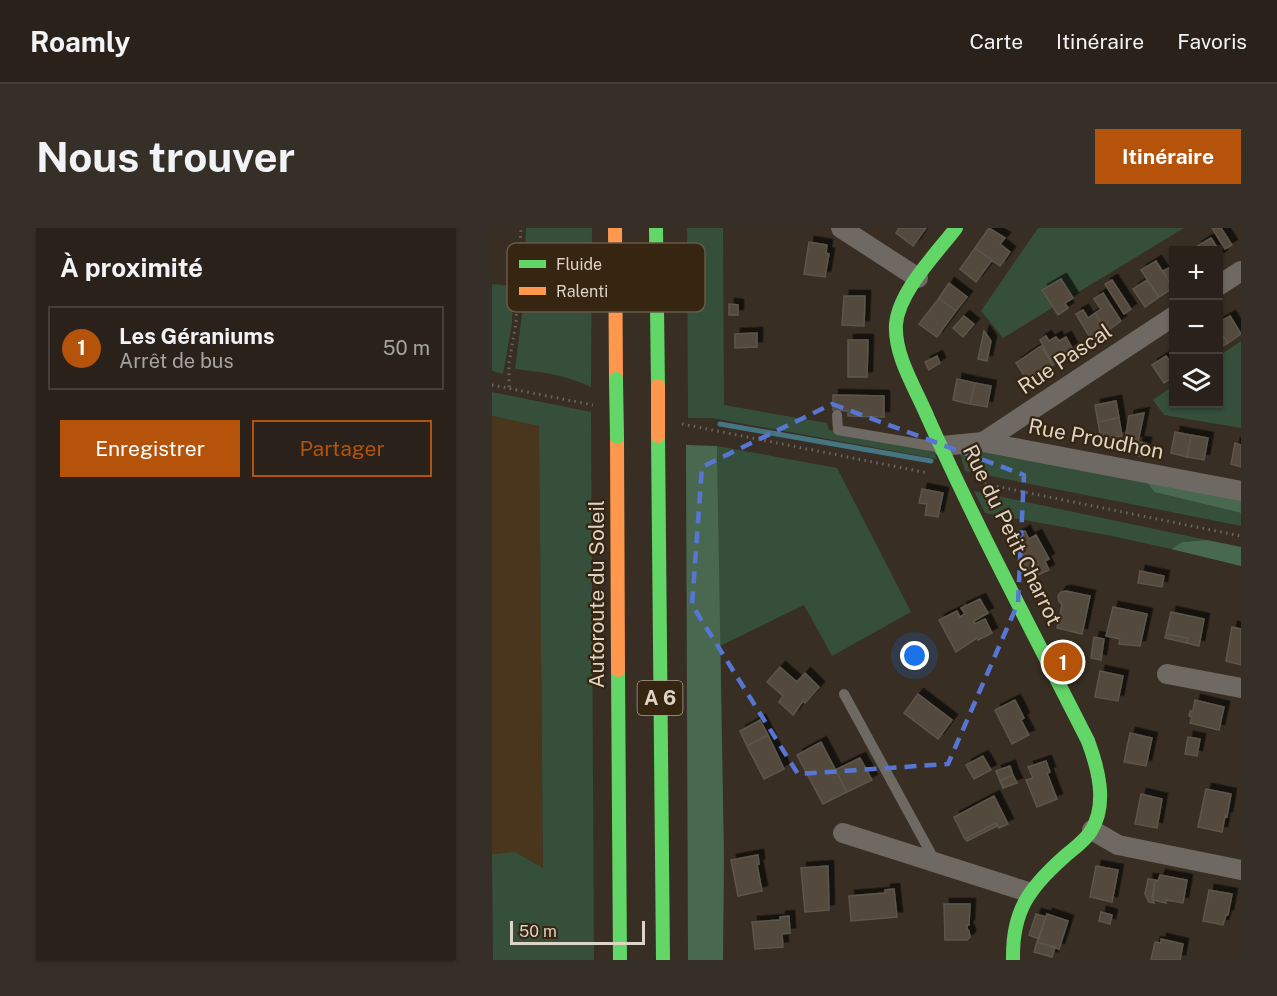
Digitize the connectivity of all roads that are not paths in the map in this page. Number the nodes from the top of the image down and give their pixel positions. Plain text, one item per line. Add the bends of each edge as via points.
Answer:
1 (615, 228) edge
2 (656, 228) edge
3 (841, 228) edge
4 (956, 228) edge
5 (615, 243) edge
6 (656, 243) edge
7 (1241, 271) edge
8 (918, 278) junction
9 (1223, 283) edge
10 (616, 312) edge
11 (657, 312) edge
12 (1169, 319) edge
13 (837, 415) dead end
14 (983, 442) junction
15 (943, 447) junction
16 (1241, 491) edge
17 (1167, 674) dead end
18 (1241, 688) edge
19 (844, 694) dead end
20 (1092, 830) junction
21 (843, 833) dead end
22 (935, 861) junction
23 (1238, 864) edge
24 (1028, 892) junction
25 (620, 960) edge
26 (663, 960) edge
27 (1013, 960) edge

1 - 5 main road, Autoroute du Soleil / A 6, bridge
2 - 6 main road, A 6, bridge
3 - 8 street
4 - 8 main road, Rue du Petit Charrot
7 - 9 street
8 - 15 main road, Rue du Petit Charrot via 904,299 896,335 899,351
10 - 25 main road, Autoroute du Soleil / A 6, bridge
11 - 26 main road, A 6, bridge
12 - 14 street, Rue Pascal
13 - 15 lane via 838,430
14 - 15 street, Rue Proudhon
14 - 16 street, Rue Proudhon
15 - 20 main road, Rue du Petit Charrot via 1094,755 1100,795
17 - 18 street
19 - 22 lane
20 - 23 street via 1118,845
20 - 24 main road
21 - 22 street
22 - 24 street
24 - 27 main road via 1013,930

